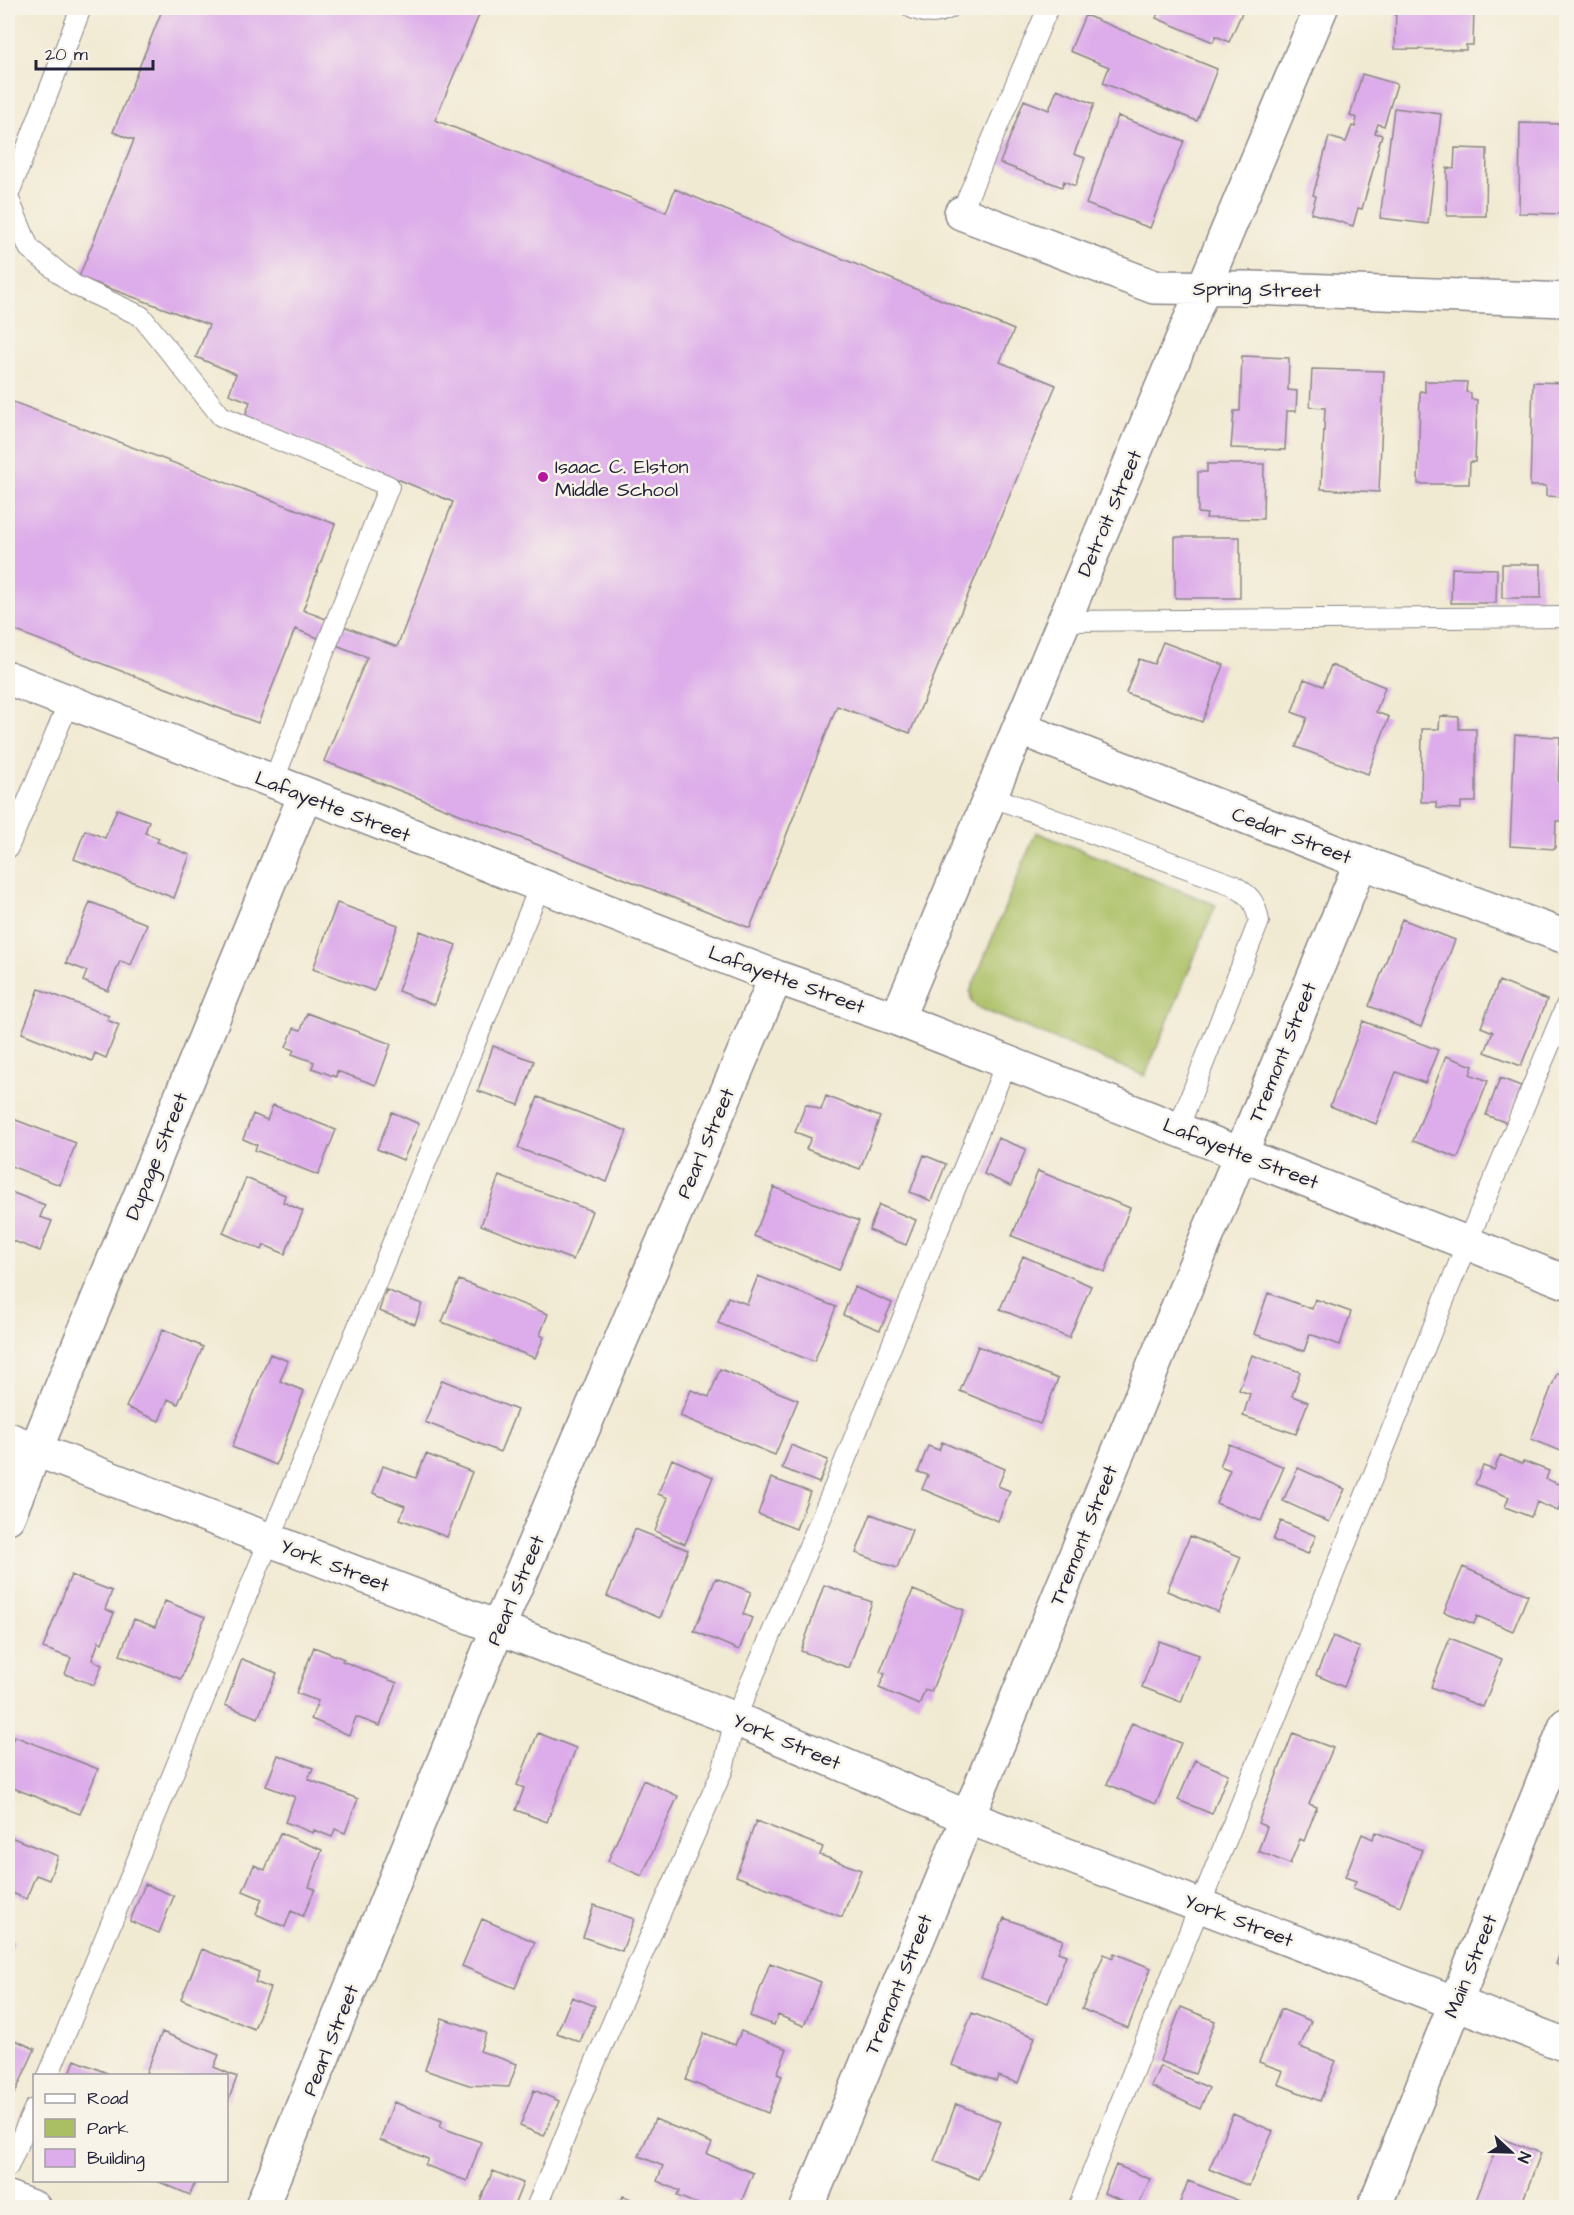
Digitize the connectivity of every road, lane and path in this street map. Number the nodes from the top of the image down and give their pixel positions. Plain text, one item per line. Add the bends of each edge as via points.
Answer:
1 (81, 8) edge
2 (912, 8) edge
3 (950, 8) edge
4 (1048, 8) edge
5 (1321, 8) edge
6 (8, 196) edge
7 (961, 213) joint
8 (1203, 288) junction
9 (1566, 300) edge
10 (1566, 617) edge
11 (1063, 621) junction
12 (8, 678) edge
13 (69, 702) junction
14 (1019, 728) junction
15 (273, 782) junction
16 (304, 795) junction
17 (990, 796) junction
18 (8, 848) edge
19 (1361, 862) junction
20 (540, 886) junction
21 (1566, 937) edge
22 (776, 976) junction
23 (1566, 1006) edge
24 (897, 1019) junction
25 (1007, 1061) junction
26 (1178, 1129) junction
27 (1240, 1153) junction
28 (1467, 1243) junction
29 (1566, 1282) edge
30 (21, 1445) edge
31 (8, 1516) edge
32 (269, 1540) junction
33 (498, 1628) junction
34 (735, 1719) junction
35 (1566, 1725) edge
36 (966, 1817) junction
37 (1200, 1905) junction
38 (1456, 2002) junction
39 (1566, 2045) edge
40 (49, 2074) edge
41 (33, 2111) edge
42 (8, 2167) edge
43 (8, 2198) edge
44 (34, 2208) edge
45 (261, 2208) edge
46 (536, 2208) edge
47 (807, 2208) edge
48 (1078, 2208) edge
49 (1374, 2208) edge

1 - 6 lane
2 - 3 lane via 934,14
4 - 7 lane
5 - 8 street, Detroit Street
6 - 15 lane via 29,248 74,285 141,316 221,416 389,486
7 - 8 street, Spring Street via 1155,287
8 - 9 street, Spring Street
8 - 11 street, Detroit Street
10 - 11 lane
11 - 14 street, Detroit Street
12 - 13 street, Lafayette Street
13 - 15 street, Lafayette Street
13 - 18 lane
14 - 17 street, Detroit Street
14 - 19 street, Cedar Street
15 - 16 street, Lafayette Street
16 - 20 street, Lafayette Street
16 - 30 street, Dupage Street
17 - 24 street, Detroit Street
17 - 26 lane via 1233,885 1256,906 1259,921
19 - 21 street, Cedar Street
19 - 27 street, Tremont Street
20 - 22 street, Lafayette Street
20 - 32 lane
22 - 24 street, Lafayette Street
22 - 33 street, Pearl Street
23 - 28 lane
24 - 25 street, Lafayette Street
25 - 26 street, Lafayette Street
25 - 34 lane via 833,1490
26 - 27 street, Lafayette Street
27 - 28 street, Lafayette Street
27 - 36 street, Tremont Street
28 - 29 street, Lafayette Street
28 - 37 lane
30 - 31 street, Dupage Street
30 - 32 street, York Street
32 - 33 street, York Street
32 - 40 lane
33 - 34 street, York Street
33 - 45 street, Pearl Street
34 - 36 street, York Street
34 - 46 lane via 723,1769
35 - 38 street, Main Street
36 - 37 street, York Street
36 - 47 street, Tremont Street
37 - 38 street, York Street
37 - 48 lane
38 - 39 street, York Street
38 - 49 street, Main Street
41 - 42 lane
43 - 44 street

